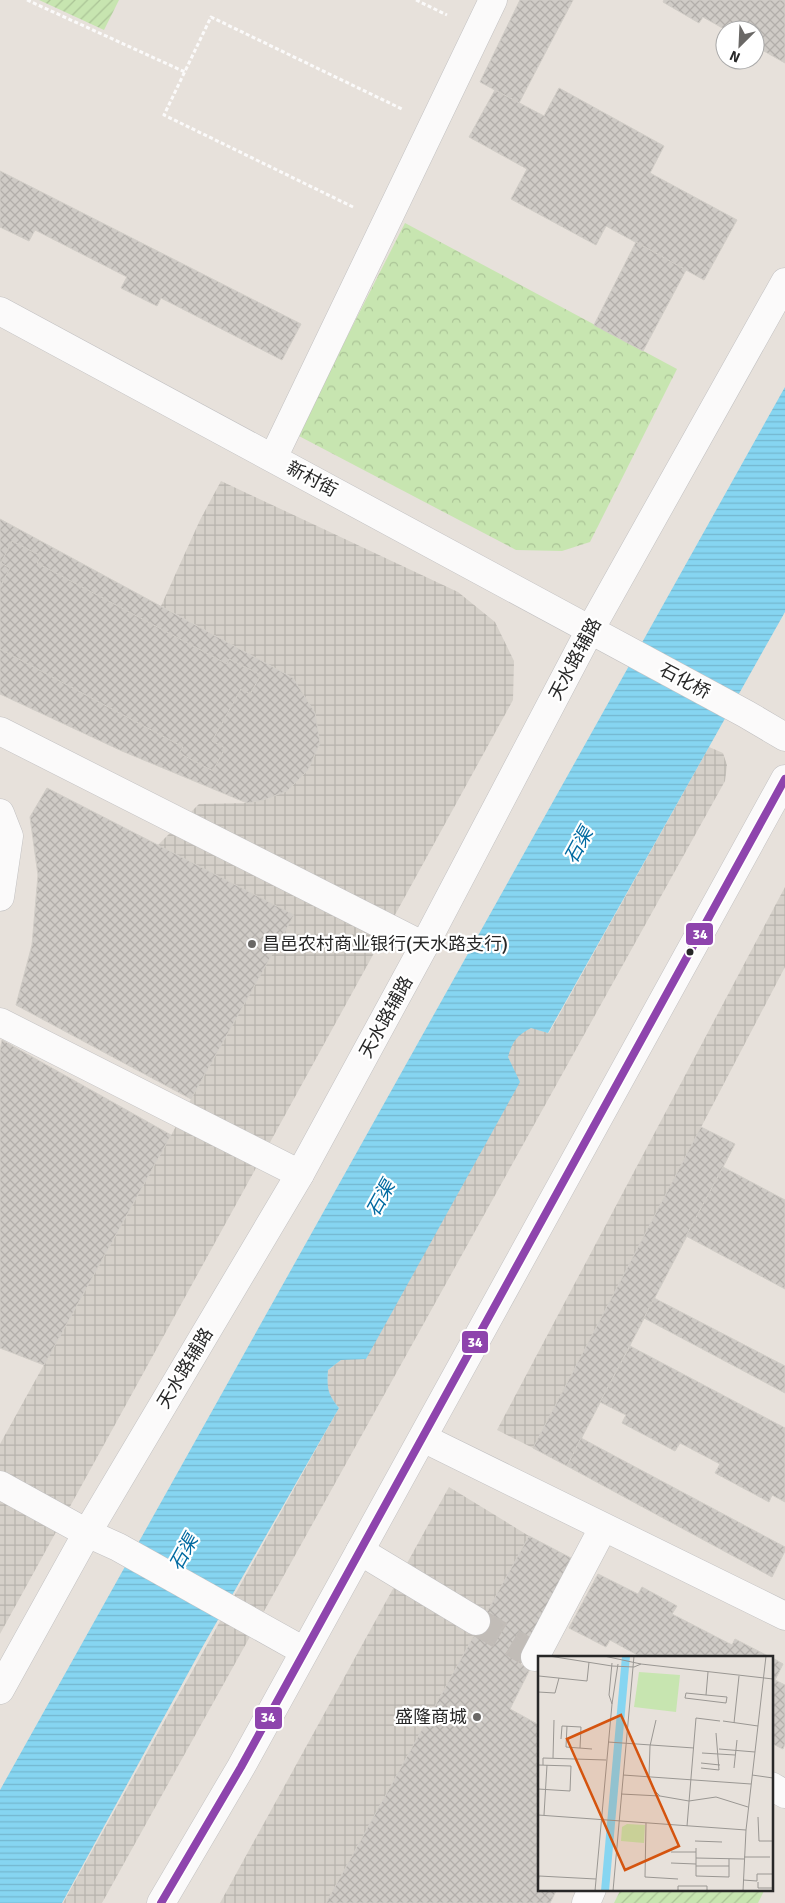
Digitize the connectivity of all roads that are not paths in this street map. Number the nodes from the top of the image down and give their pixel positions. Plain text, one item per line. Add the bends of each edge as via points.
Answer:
1 (493, 0) edge
2 (785, 282) edge
3 (0, 311) edge
4 (273, 458) junction
5 (590, 630) junction
6 (624, 648) joint
7 (0, 731) edge
8 (785, 737) edge
9 (785, 779) edge
10 (0, 813) edge
11 (0, 897) edge
12 (424, 946) junction
13 (0, 1022) edge
14 (300, 1174) junction
15 (422, 1438) junction
16 (0, 1485) edge
17 (603, 1528) junction
18 (87, 1533) junction
19 (360, 1550) junction
20 (785, 1616) edge
21 (476, 1621) tunnel mouth
22 (304, 1651) junction
23 (534, 1656) edge
24 (0, 1690) edge
25 (772, 1787) edge
26 (785, 1794) edge
27 (592, 1890) edge
28 (161, 1903) edge
29 (586, 1903) edge

1 - 4 street
2 - 5 street, 天水路辅路
3 - 4 street, 新村街
4 - 5 street, 新村街
5 - 6 street, 新村街
5 - 12 street, 天水路辅路
6 - 8 street, 石化桥
7 - 12 street
9 - 15 street
10 - 11 street via 9,836
12 - 14 street, 天水路辅路
13 - 14 street
14 - 18 street, 天水路辅路
15 - 17 street
15 - 19 street
16 - 18 street
17 - 20 street
17 - 23 street
18 - 22 street via 118,1547
18 - 24 street, 天水路辅路
19 - 21 street
19 - 22 street
22 - 28 street
25 - 26 street
27 - 29 street

